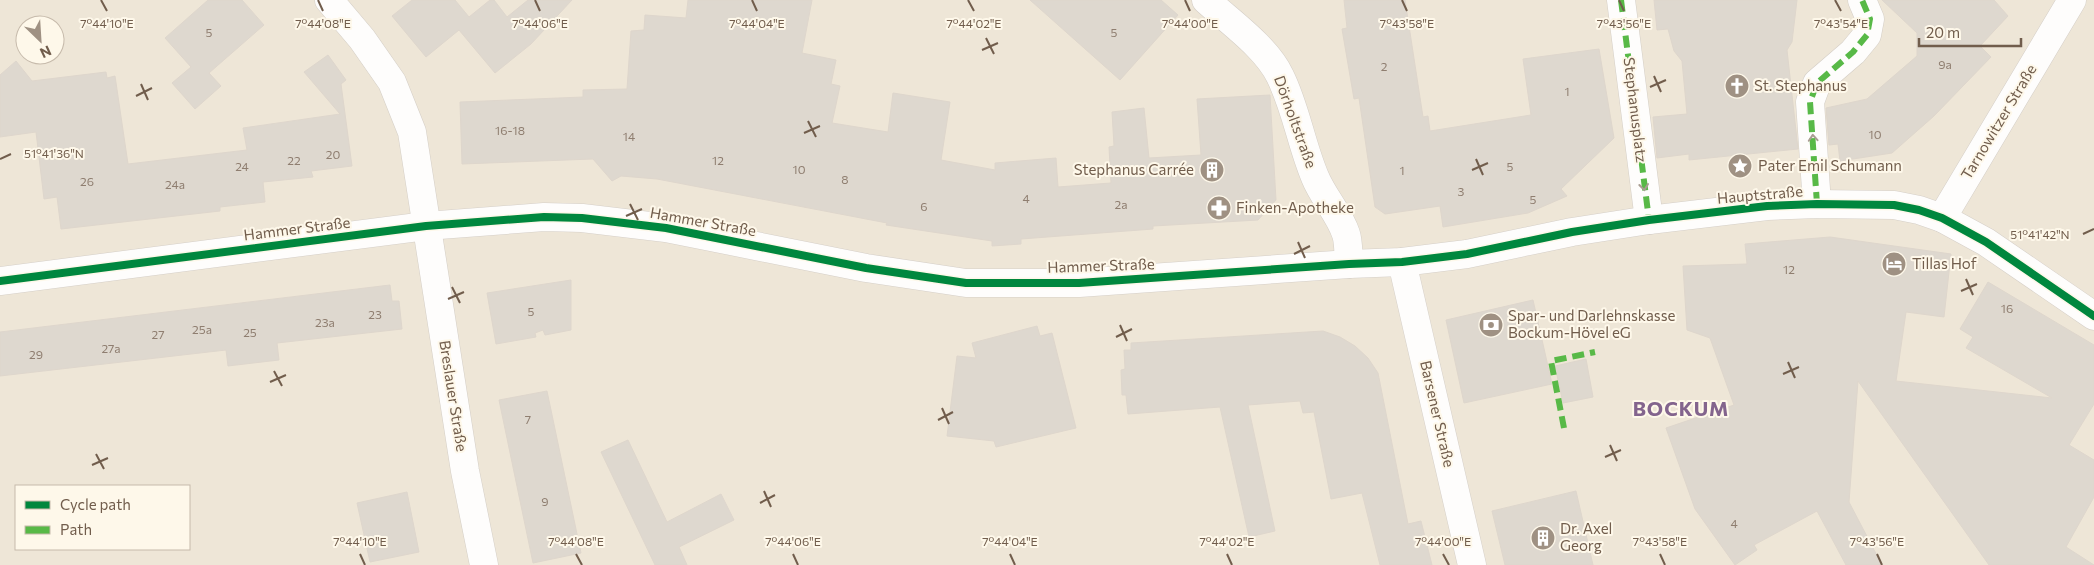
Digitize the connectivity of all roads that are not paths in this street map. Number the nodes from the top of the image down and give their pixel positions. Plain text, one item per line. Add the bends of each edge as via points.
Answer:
1 (329, 0) edge
2 (1206, 0) edge
3 (1621, 0) edge
4 (1862, 0) edge
5 (2072, 0) edge
6 (1817, 204) junction
7 (1942, 218) junction
8 (1648, 220) junction
9 (426, 226) junction
10 (1402, 262) junction
11 (1349, 264) junction
12 (0, 281) edge
13 (2094, 316) edge
14 (484, 565) edge
15 (1472, 565) edge

1 - 9 main road, Breslauer Straße via 392,82 412,132
2 - 11 main road, Dörholtstraße via 1263,52 1280,75 1306,156 1346,235
3 -> 8 main road, Stephanusplatz
6 -> 4 main road via 1810,102 1816,83 1853,52 1867,35 1870,20
5 - 7 main road, Tarnowitzer Straße
6 - 7 main road, Hauptstraße via 1894,205
6 - 8 main road, Hauptstraße via 1767,206
7 - 13 main road, Hauptstraße via 1986,242
8 - 10 main road, Hauptstraße via 1467,254
9 - 11 main road, Hammer Straße via 582,218 666,228 866,268 966,283 1079,283
9 - 12 main road, Hammer Straße
9 - 14 main road, Breslauer Straße via 465,471
10 - 11 main road, Hammer Straße
10 - 15 main road, Barsener Straße

